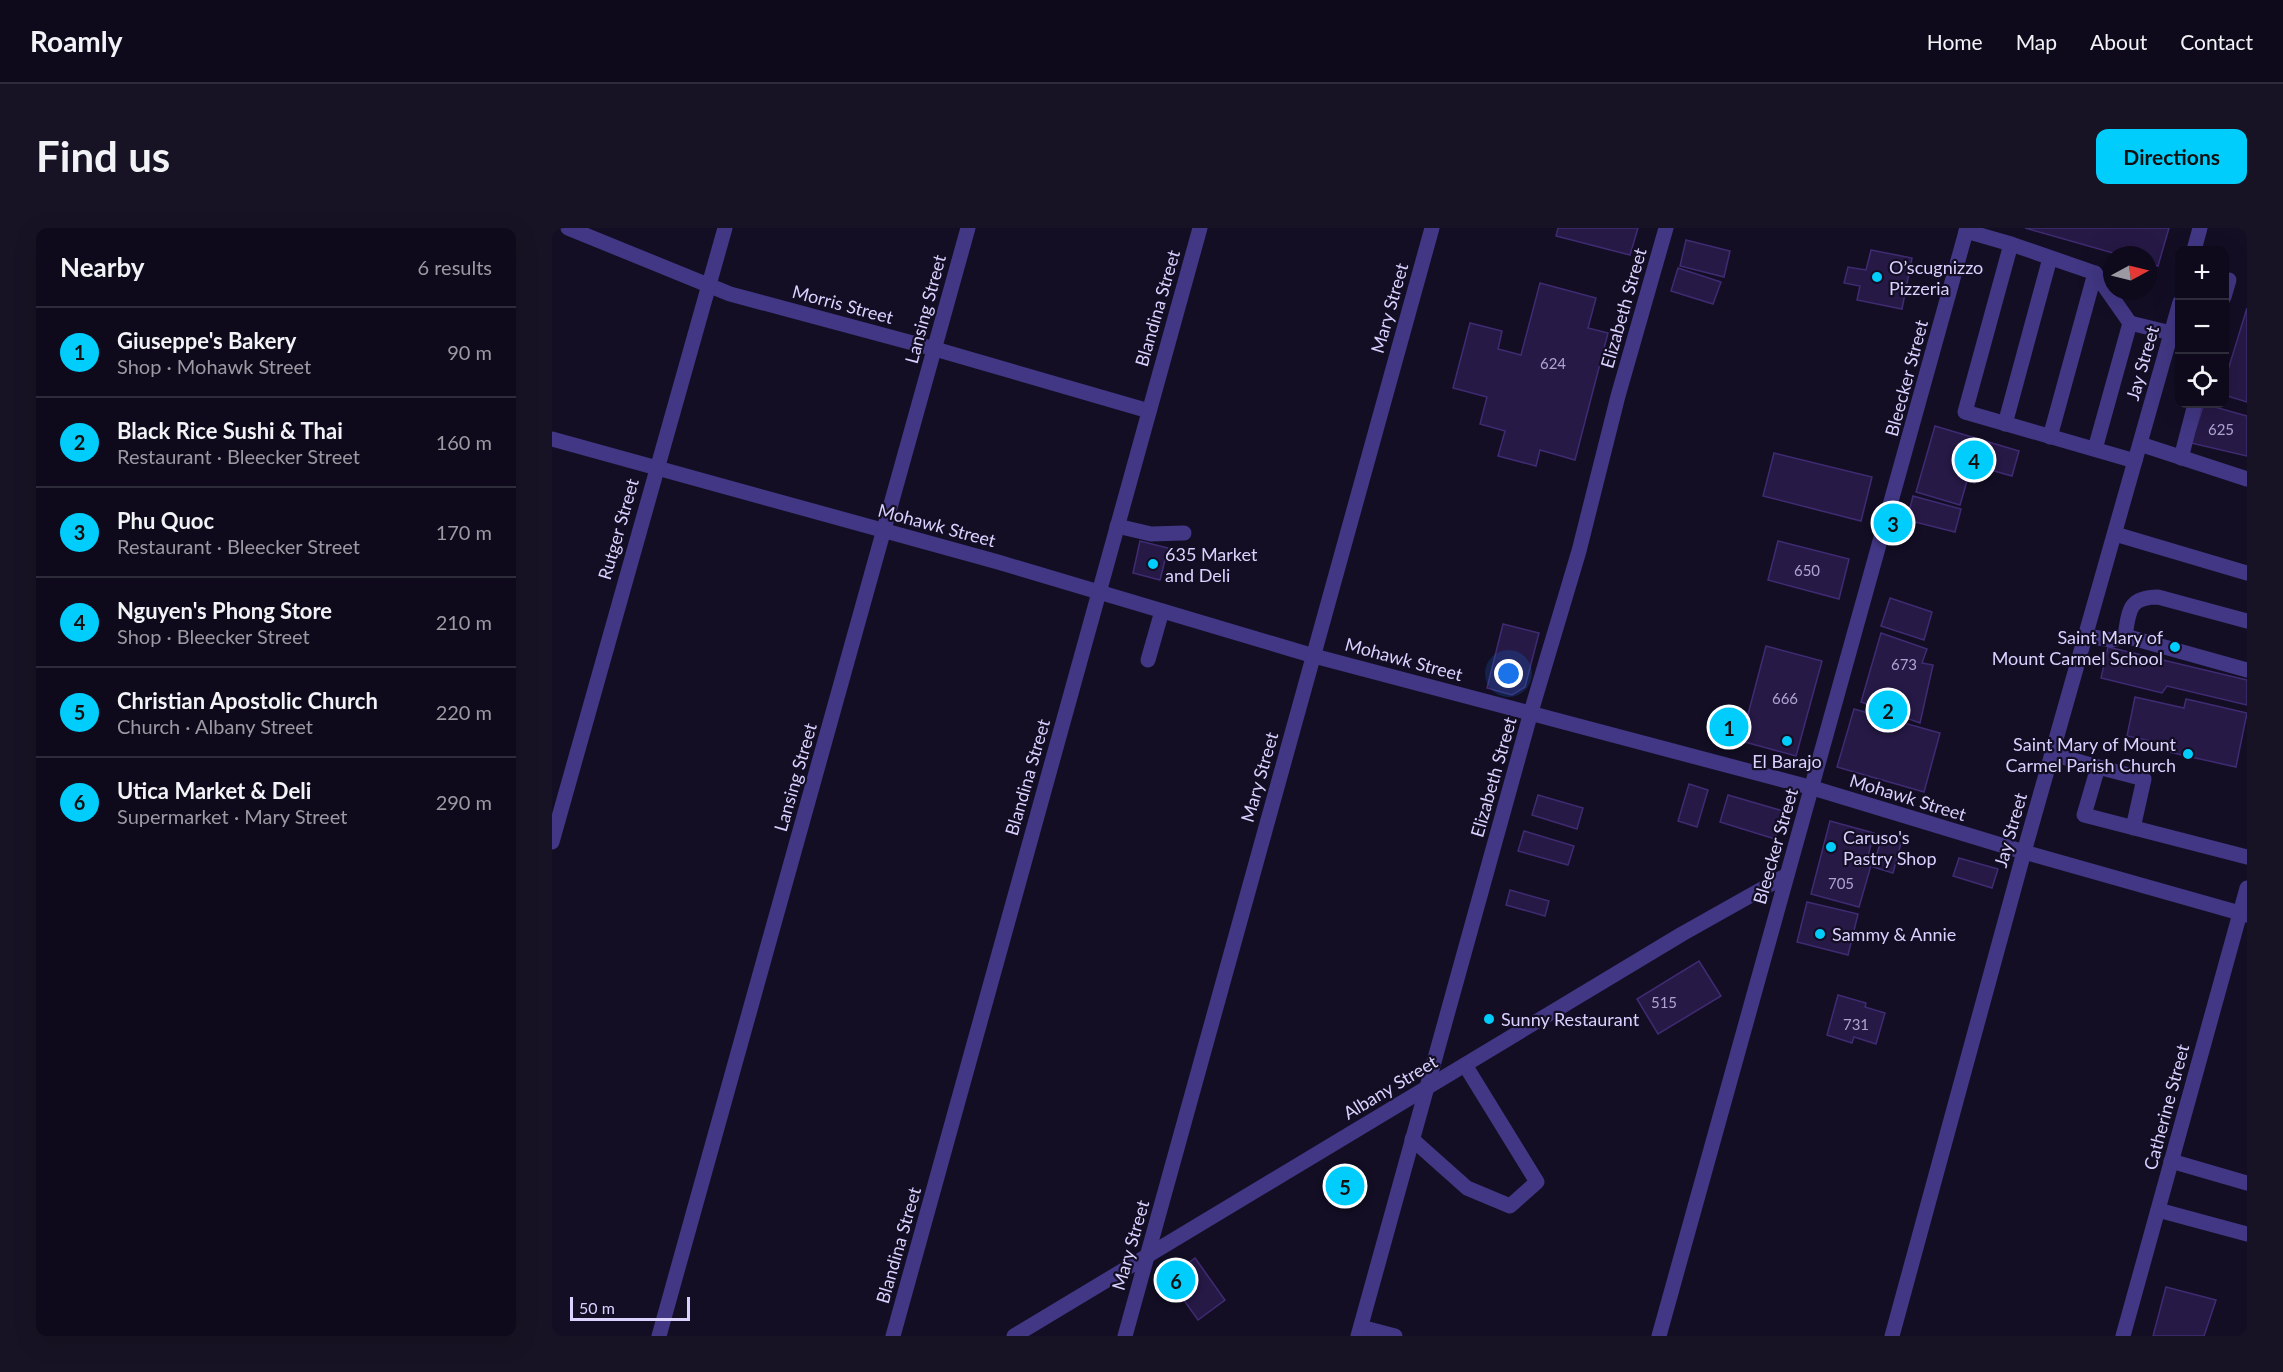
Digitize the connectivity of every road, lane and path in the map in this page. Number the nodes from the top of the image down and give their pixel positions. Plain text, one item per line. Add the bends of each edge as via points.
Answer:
1 (568, 228) edge
2 (725, 228) edge
3 (968, 228) edge
4 (1200, 228) edge
5 (1432, 228) edge
6 (1666, 228) edge
7 (2200, 228) edge
8 (1967, 230) edge
9 (2011, 244) junction
10 (2194, 246) edge
11 (2050, 258) junction
12 (2095, 273) junction
13 (710, 288) junction
14 (2175, 319) edge
15 (2130, 323) junction
16 (2171, 333) junction
17 (935, 349) junction
18 (2194, 408) edge
19 (1149, 411) junction
20 (2005, 424) junction
21 (2050, 436) junction
22 (552, 438) edge
23 (2140, 444) junction
24 (2095, 449) junction
25 (2181, 458) junction
26 (2135, 461) junction
27 (656, 467) junction
28 (2247, 479) edge
29 (1118, 526) junction
30 (884, 531) junction
31 (1184, 533) dead end
32 (2115, 534) junction
33 (2247, 573) edge
34 (1099, 592) junction
35 (1162, 611) junction
36 (2247, 621) edge
37 (2086, 636) junction
38 (2124, 636) junction
39 (1314, 656) junction
40 (1148, 660) dead end
41 (2247, 670) edge
42 (1531, 712) junction
43 (2052, 754) junction
44 (2098, 767) junction
45 (1813, 788) junction
46 (2133, 828) junction
47 (552, 842) edge
48 (2024, 852) junction
49 (2247, 857) edge
50 (1787, 875) junction
51 (2247, 888) edge
52 (2243, 914) edge
53 (1465, 1065) junction
54 (1425, 1089) junction
55 (1412, 1139) junction
56 (2171, 1161) junction
57 (2247, 1183) edge
58 (2158, 1210) junction
59 (2247, 1234) edge
60 (1148, 1255) junction
61 (1359, 1331) edge
62 (659, 1336) edge
63 (893, 1336) edge
64 (1014, 1336) edge
65 (1125, 1336) edge
66 (1395, 1336) edge
67 (1659, 1336) edge
68 (1892, 1336) edge
69 (2123, 1336) edge

1 - 13 street, Morris Street
2 - 13 street, Rutger Street
3 - 17 street, Lansing Street
4 - 19 street, Blandina Street
5 - 39 street, Mary Street
6 - 42 street, Elizabeth Street
7 - 10 street
8 - 9 street
8 - 45 street, Bleecker Street
9 - 11 street
9 - 20 street via 1965,412
11 - 12 street
11 - 20 street
12 - 15 street
12 - 21 street
13 - 17 street, Morris Street
13 - 27 street, Rutger Street
14 - 16 street, Jay Street
15 - 16 street
15 - 24 street
16 - 23 street, Jay Street
17 - 19 street, Morris Street
17 - 30 street, Lansing Street
18 - 25 street
19 - 29 street, Blandina Street
20 - 21 street
21 - 24 street
22 - 27 street, Mohawk Street
23 - 25 street
23 - 26 street, Jay Street
24 - 26 street
25 - 28 street
26 - 32 street, Jay Street
27 - 30 street, Mohawk Street
27 - 47 street, Rutger Street
29 - 31 street via 1151,534
29 - 34 street, Blandina Street
30 - 34 street, Mohawk Street
30 - 62 street, Lansing Street
32 - 33 street
32 - 37 street, Jay Street
34 - 35 street, Mohawk Street
34 - 63 street, Blandina Street
35 - 39 street, Mohawk Street
35 - 40 street
36 - 38 street via 2158,597 2143,597 2131,609
37 - 38 street via 2112,640
37 - 43 street, Jay Street
38 - 41 street
39 - 42 street, Mohawk Street
39 - 60 street, Mary Street
42 - 45 street, Mohawk Street
42 - 54 street, Elizabeth Street
43 - 44 street
43 - 48 street, Jay Street
44 - 46 street via 2144,779
44 - 46 street via 2084,815
45 - 48 street, Mohawk Street
45 - 50 street, Bleecker Street
46 - 49 street
48 - 52 street, Mohawk Street
48 - 68 street, Jay Street
50 - 53 street, Albany Street
50 - 67 street, Bleecker Street
51 - 52 street, Catherine Street
52 - 56 street, Catherine Street
53 - 54 street, Albany Street
53 - 55 street via 1537,1182 1510,1206 1467,1188
54 - 55 street, Elizabeth Street
54 - 60 street, Albany Street
55 - 61 street, Elizabeth Street
56 - 57 street
56 - 58 street, Catherine Street
58 - 59 street
58 - 69 street, Catherine Street
60 - 64 street, Albany Street
60 - 65 street, Mary Street
61 - 66 street

